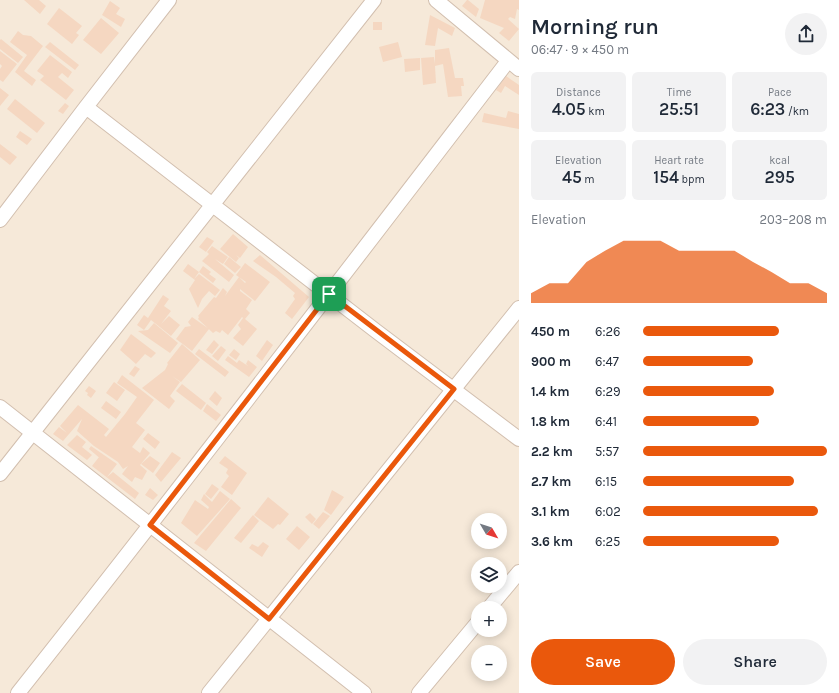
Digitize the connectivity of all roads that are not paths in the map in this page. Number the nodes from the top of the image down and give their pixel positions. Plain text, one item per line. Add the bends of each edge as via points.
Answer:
1 (169, 0) edge
2 (374, 0) edge
3 (436, 0) edge
4 (514, 65) edge
5 (86, 106) junction
6 (212, 205) junction
7 (0, 220) edge
8 (329, 294) junction
9 (519, 308) edge
10 (454, 389) junction
11 (0, 407) edge
12 (32, 433) junction
13 (519, 439) edge
14 (0, 474) edge
15 (150, 525) junction
16 (519, 572) edge
17 (495, 601) edge
18 (269, 619) junction
19 (471, 630) edge
20 (18, 693) edge
21 (209, 693) edge
22 (364, 693) edge
23 (419, 693) edge

1 - 5 street
2 - 6 street
3 - 4 street
4 - 8 street
5 - 6 street
5 - 7 street
6 - 8 street
6 - 12 street
8 - 10 street
8 - 15 street
9 - 10 street
10 - 13 street
10 - 18 street
11 - 12 street
12 - 14 street
12 - 15 street
15 - 18 street
15 - 20 street
16 - 17 street
18 - 21 street
18 - 22 street
19 - 23 street

